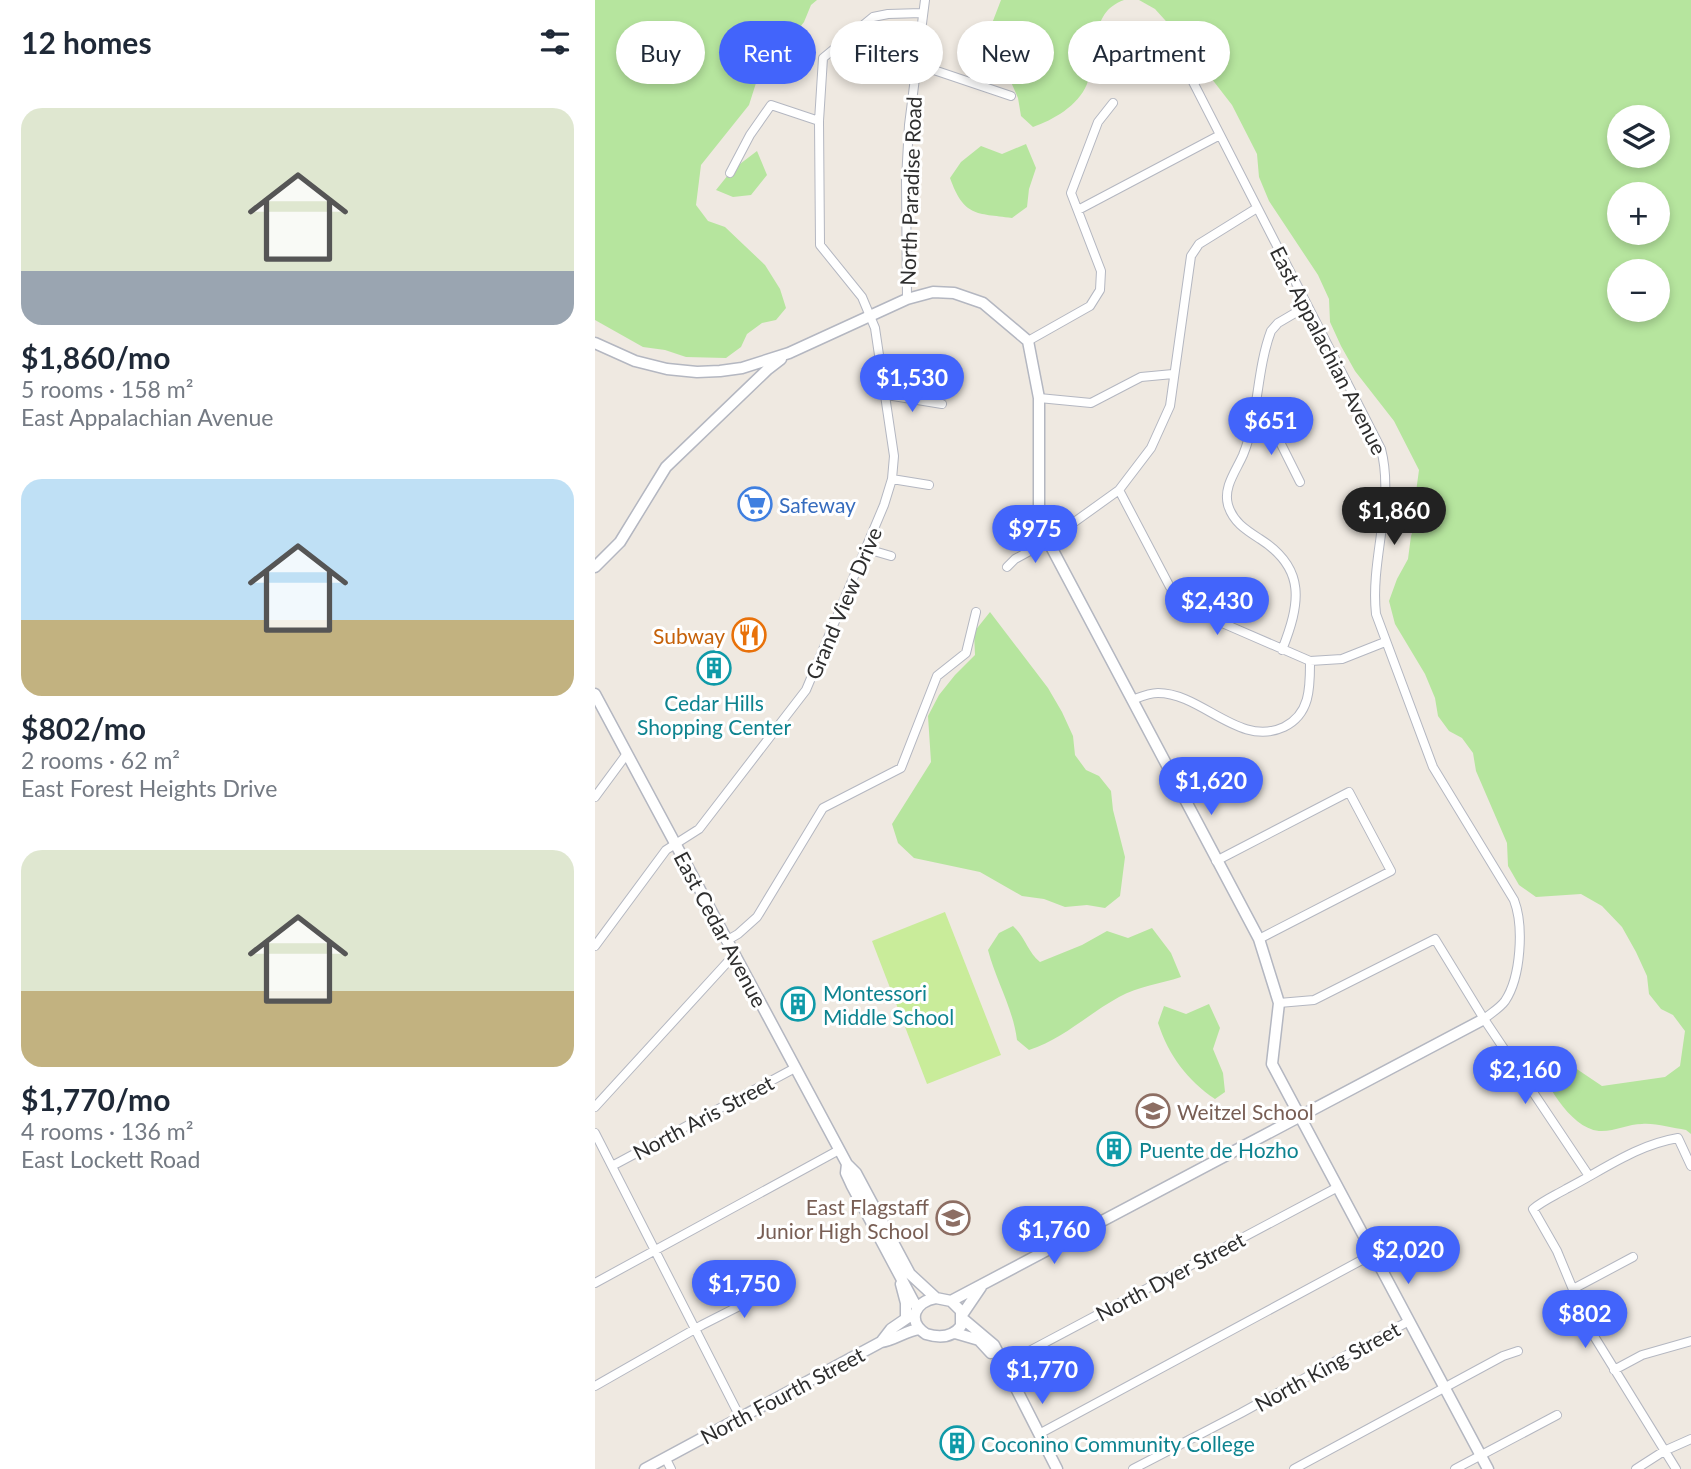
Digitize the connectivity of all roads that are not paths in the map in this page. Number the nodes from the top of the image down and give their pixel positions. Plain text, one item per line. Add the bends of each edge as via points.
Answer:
1 (925, 0) edge
2 (922, 13) junction
3 (921, 21) edge
4 (943, 73) edge
5 (914, 84) edge
6 (1194, 84) edge
7 (1011, 96) dead end
8 (1113, 103) dead end
9 (818, 121) junction
10 (1220, 135) junction
11 (730, 173) dead end
12 (1257, 208) junction
13 (1078, 210) junction
14 (908, 299) junction
15 (1307, 306) junction
16 (871, 316) junction
17 (1028, 341) junction
18 (595, 343) edge
19 (789, 353) junction
20 (1173, 374) junction
21 (887, 395) junction
22 (1039, 398) junction
23 (942, 404) dead end
24 (1251, 424) junction
25 (892, 479) junction
26 (1300, 482) dead end
27 (929, 485) dead end
28 (1119, 490) junction
29 (1048, 541) junction
30 (867, 549) junction
31 (891, 556) dead end
32 (595, 566) edge
33 (1007, 567) dead end
34 (976, 612) dead end
35 (1385, 642) junction
36 (1282, 650) junction
37 (1310, 661) junction
38 (595, 694) edge
39 (1132, 700) junction
40 (626, 755) junction
41 (595, 797) edge
42 (675, 844) junction
43 (1216, 861) junction
44 (1259, 939) junction
45 (726, 941) junction
46 (595, 946) edge
47 (734, 955) junction
48 (1279, 1003) junction
49 (1484, 1019) junction
50 (795, 1068) junction
51 (595, 1107) edge
52 (1300, 1117) junction
53 (595, 1133) edge
54 (839, 1150) junction
55 (846, 1164) junction
56 (612, 1166) junction
57 (1691, 1166) edge
58 (1589, 1176) junction
59 (1338, 1187) junction
60 (655, 1251) junction
61 (1373, 1254) junction
62 (1633, 1256) dead end
63 (595, 1283) edge
64 (981, 1287) junction
65 (773, 1289) dead end
66 (1573, 1289) junction
67 (936, 1298) junction
68 (951, 1301) junction
69 (913, 1313) junction
70 (962, 1316) junction
71 (1409, 1321) junction
72 (919, 1329) junction
73 (694, 1330) junction
74 (955, 1333) junction
75 (1691, 1341) edge
76 (881, 1342) junction
77 (1518, 1351) dead end
78 (1001, 1362) junction
79 (1613, 1370) junction
80 (595, 1386) edge
81 (1445, 1387) junction
82 (1557, 1415) dead end
83 (740, 1416) junction
84 (1039, 1434) junction
85 (1691, 1439) edge
86 (1664, 1451) junction
87 (1481, 1455) junction
88 (669, 1464) edge
89 (645, 1469) edge
90 (1057, 1469) edge
91 (1133, 1469) edge
92 (1294, 1469) edge
93 (1455, 1469) edge
94 (1488, 1469) edge
95 (1636, 1469) edge
96 (1676, 1469) edge

1 - 2 street, North Paradise Road
2 - 3 street, North Paradise Road
2 - 9 street, Grand View Drive via 873,17 823,58
4 - 7 street
5 - 14 street, North Paradise Road via 906,180
6 - 10 street, East Appalachian Avenue
8 - 13 street via 1098,122 1071,193
9 - 11 street via 771,106
9 - 16 street, Grand View Drive via 820,245 862,297
10 - 12 street, East Appalachian Avenue
10 - 13 street
12 - 15 street, East Appalachian Avenue
12 - 20 street via 1199,244 1191,256
13 - 17 street via 1101,271 1100,290 1090,306
14 - 16 street
14 - 17 street via 933,292 954,293 983,303
15 - 24 street via 1271,331
15 - 35 street, East Appalachian Avenue via 1386,466 1374,590
16 - 19 street
16 - 21 street, Grand View Drive
17 - 22 street
18 - 19 street via 635,361 697,372 742,368
19 - 32 street via 666,467 620,542
20 - 22 street via 1141,377 1091,403
20 - 28 street via 1170,406 1151,448
21 - 23 street
21 - 25 street, Grand View Drive
22 - 29 street via 1039,517
24 - 26 street via 1276,434
24 - 36 street via 1227,489 1227,503 1233,517 1278,553 1293,575 1297,605
25 - 27 street
25 - 30 street, Grand View Drive
28 - 29 street
28 - 36 street via 1179,596 1220,622
29 - 33 street
29 - 39 street
30 - 31 street
30 - 42 street, Grand View Drive via 806,690 709,818
34 - 45 street via 966,653 937,676 901,768 823,808 757,917
35 - 37 street via 1342,659
35 - 49 street, East Appalachian Avenue via 1433,767 1519,913 1510,992
36 - 37 street
37 - 39 street via 1310,689 1303,710 1290,724 1271,731 1247,730 1166,694
38 - 40 street, East Cedar Avenue
39 - 43 street
40 - 41 street
40 - 42 street, East Cedar Avenue
42 - 45 street, East Cedar Avenue
42 - 46 street, Grand View Drive
43 - 44 street
43 - 44 street via 1349,792 1391,871
44 - 48 street
45 - 47 street, East Cedar Avenue
47 - 50 street, East Cedar Avenue
47 - 51 street
48 - 49 street via 1314,1000 1435,939
48 - 52 street via 1272,1064
49 - 52 street
49 - 58 street
50 - 54 street, East Cedar Avenue
50 - 56 street, North Aris Street
52 - 59 street
52 - 64 street
53 - 56 street
54 - 55 street, East Cedar Avenue
54 - 60 street
55 - 67 street, East Cedar Avenue via 856,1173 910,1275
55 - 69 street, East Cedar Avenue via 846,1173 897,1271
56 - 60 street
57 - 58 street via 1678,1138 1629,1154
58 - 66 street via 1533,1209
59 - 61 street
59 - 78 street, North Dyer Street
60 - 63 street
60 - 73 street
61 - 71 street
61 - 84 street
62 - 66 street
64 - 68 street
64 - 70 street
65 - 73 street
66 - 79 street
67 - 68 street
67 - 69 street via 928,1299
68 - 70 street
69 - 72 street
69 - 76 street, North Fourth Street
70 - 74 street
70 - 78 street via 990,1339
71 - 81 street
71 - 91 street, North King Street
72 - 74 street via 936,1336
72 - 76 street, North Fourth Street
73 - 80 street
73 - 83 street
74 - 78 street via 979,1340
75 - 79 street via 1642,1355
76 - 83 street, North Fourth Street
77 - 81 street
78 - 84 street
79 - 86 street
81 - 87 street
81 - 92 street
82 - 87 street
83 - 88 street, North Fourth Street
84 - 90 street
85 - 86 street
86 - 95 street
86 - 96 street
87 - 93 street
87 - 94 street
88 - 89 street, North Fourth Street

